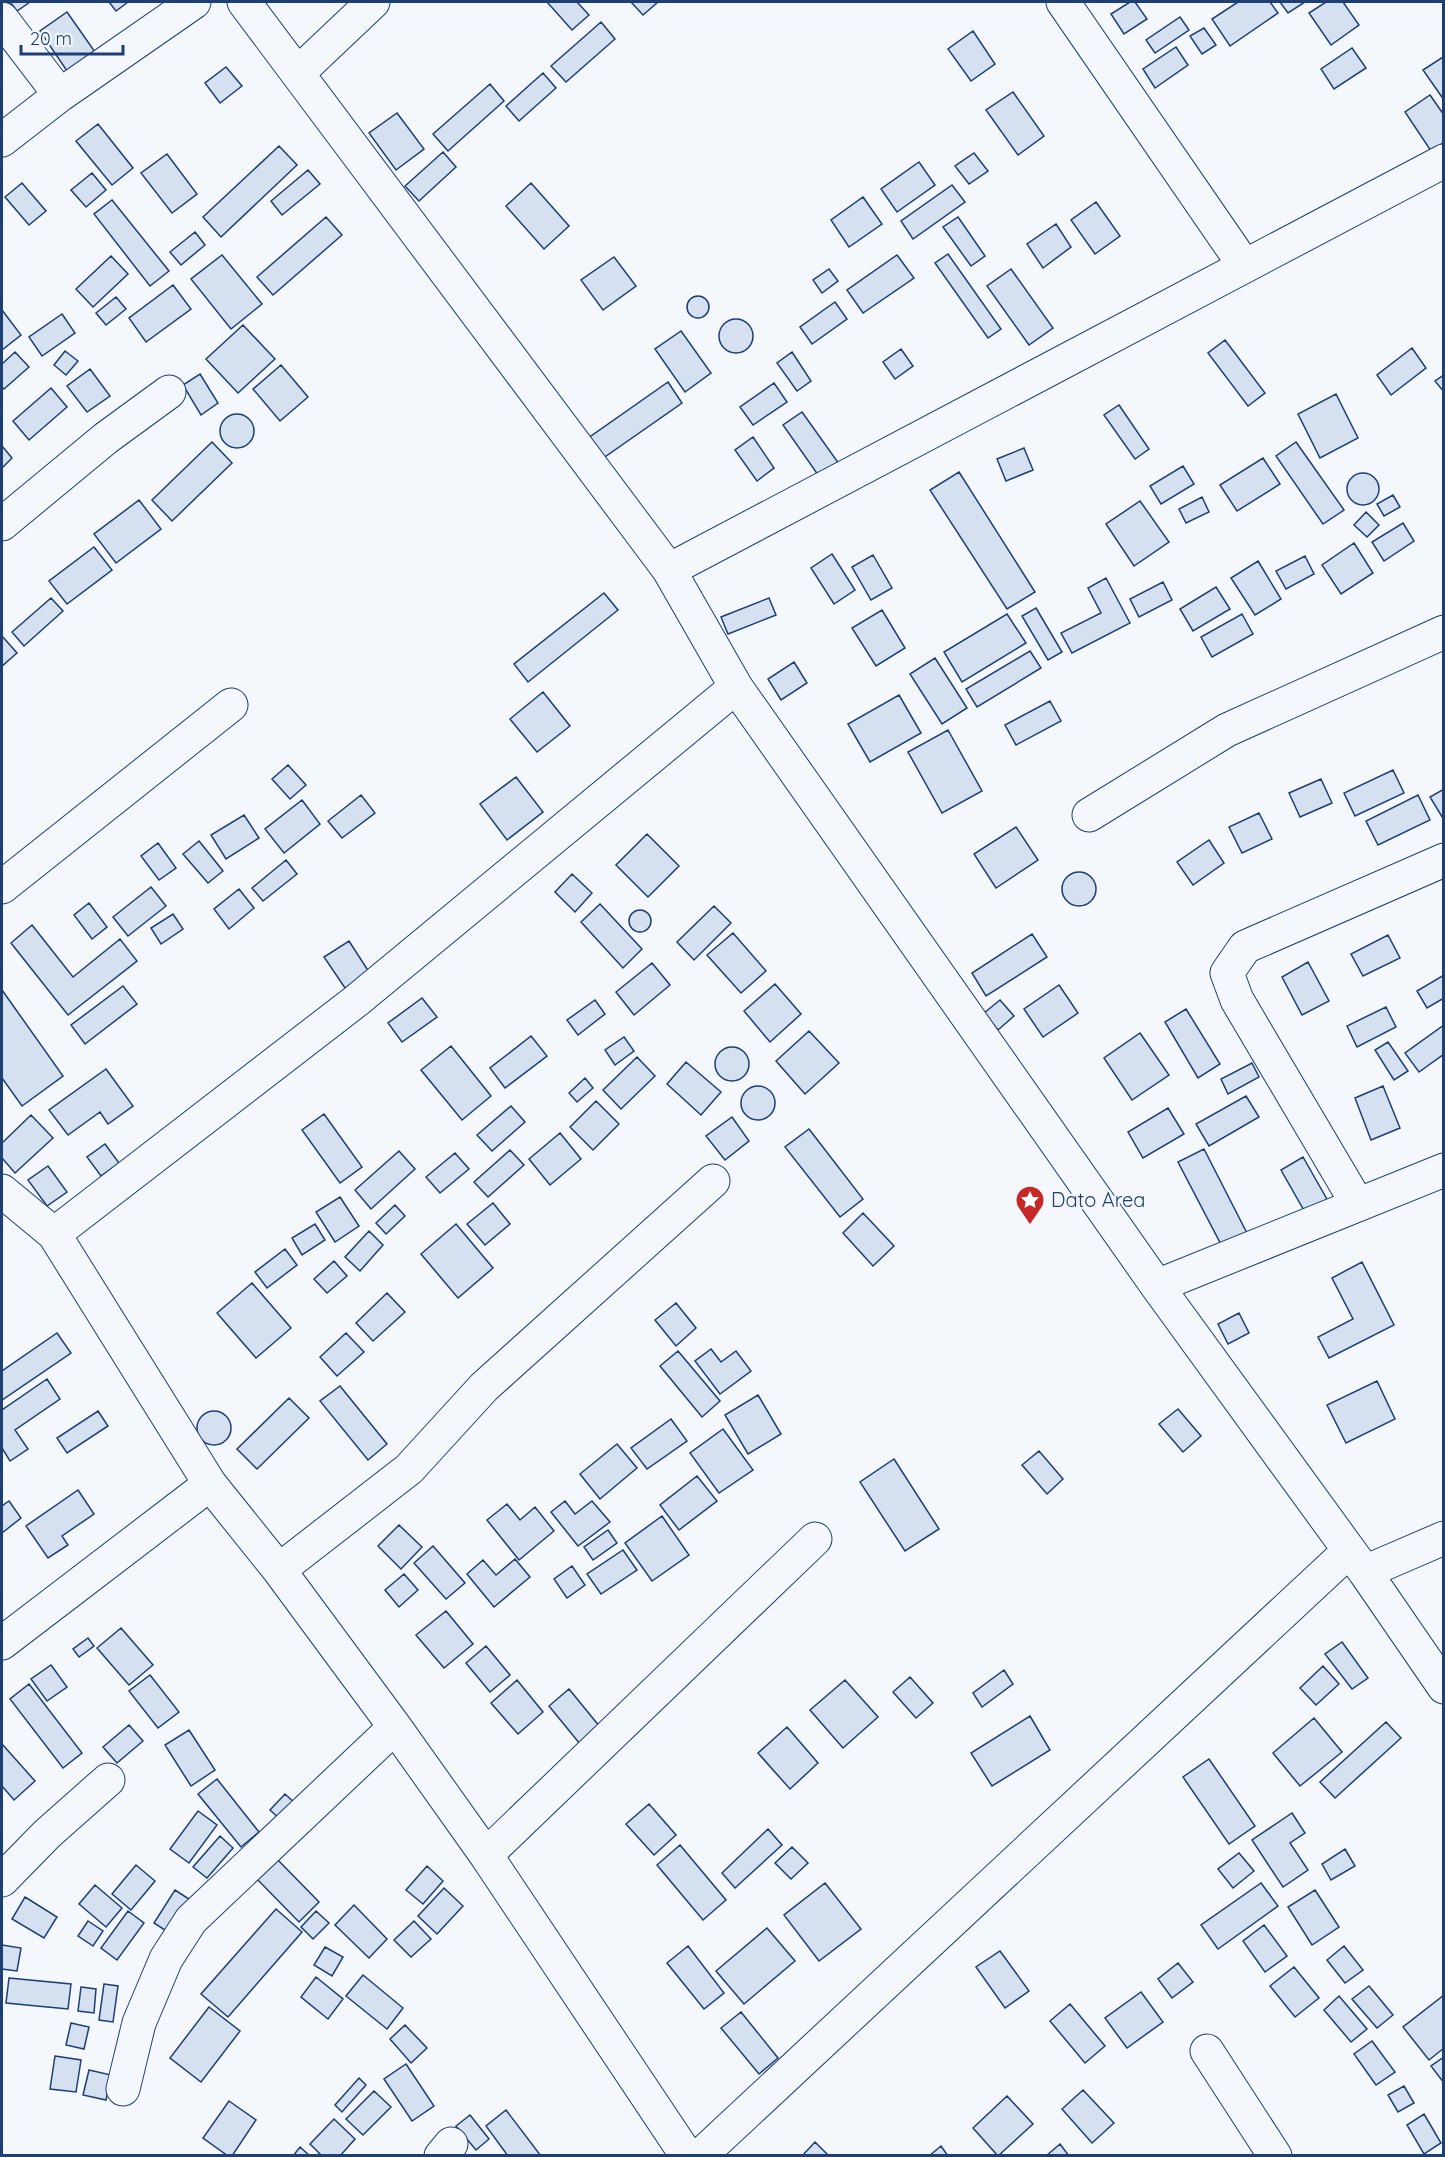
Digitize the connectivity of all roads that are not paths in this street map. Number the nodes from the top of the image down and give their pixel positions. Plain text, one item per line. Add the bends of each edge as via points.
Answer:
1 (194, 2) edge
2 (244, 2) edge
3 (373, 2) edge
4 (1063, 2) edge
5 (2, 19) edge
6 (298, 73) junction
7 (60, 95) junction
8 (2, 140) edge
9 (1443, 161) edge
10 (1244, 265) junction
11 (169, 392) dead end
12 (2, 524) edge
13 (669, 570) junction
14 (1443, 632) edge
15 (736, 687) junction
16 (231, 705) dead end
17 (1089, 815) dead end
18 (1443, 860) edge
19 (2, 886) edge
20 (1443, 1170) edge
21 (713, 1181) dead end
22 (2, 1192) edge
23 (1358, 1205) junction
24 (54, 1234) junction
25 (1157, 1286) junction
26 (210, 1484) junction
27 (1443, 1538) edge
28 (815, 1539) dead end
29 (1357, 1562) junction
30 (279, 1570) junction
31 (2, 1643) edge
32 (1443, 1687) edge
33 (395, 1727) junction
34 (108, 1780) dead end
35 (486, 1855) junction
36 (2, 1880) edge
37 (1207, 2051) dead end
38 (123, 2089) dead end
39 (687, 2156) edge
40 (700, 2156) edge
41 (1275, 2156) edge

1 - 7 street
2 - 6 street
3 - 6 street
4 - 10 street
5 - 7 street
6 - 13 street
7 - 8 street
9 - 10 street
10 - 13 street
11 - 12 street
13 - 15 street
14 - 17 street via 1227,730
15 - 24 street via 356,1001
15 - 25 street
16 - 19 street
18 - 23 street via 1245,947 1227,973 1237,1000
20 - 23 street
21 - 30 street via 484,1387 409,1469
22 - 24 street
23 - 25 street
24 - 26 street
25 - 29 street
26 - 30 street
26 - 31 street
27 - 29 street
28 - 35 street
29 - 32 street
29 - 40 street
30 - 33 street
33 - 35 street
33 - 38 street via 191,1920 166,1959 139,2023
34 - 36 street via 47,1833
35 - 39 street
37 - 41 street

